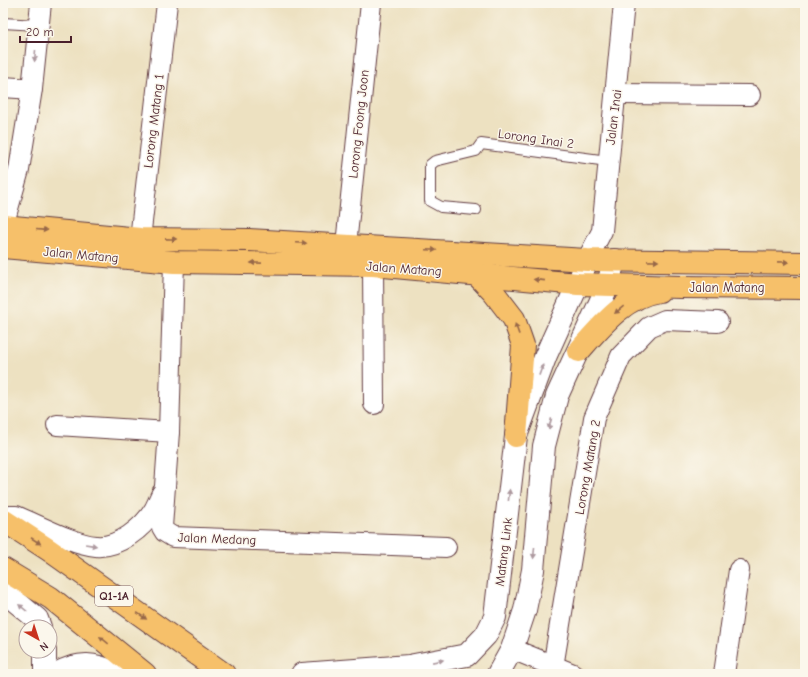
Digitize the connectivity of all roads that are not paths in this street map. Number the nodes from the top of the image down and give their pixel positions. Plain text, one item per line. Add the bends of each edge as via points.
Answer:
1 (41, 3) edge
2 (167, 3) edge
3 (371, 3) edge
4 (624, 3) edge
5 (3, 23) edge
6 (38, 25) junction
7 (3, 88) edge
8 (32, 89) junction
9 (616, 94) junction
10 (750, 94) dead end
11 (608, 161) junction
12 (11, 170) edge
13 (476, 210) dead end
14 (3, 226) edge
15 (602, 230) junction
16 (140, 239) junction
17 (346, 245) junction
18 (3, 247) edge
19 (586, 260) junction
20 (614, 260) junction
21 (174, 262) junction
22 (805, 263) edge
23 (373, 265) junction
24 (476, 273) junction
25 (578, 284) junction
26 (608, 285) junction
27 (680, 287) junction
28 (805, 288) edge
29 (718, 322) dead end
30 (579, 351) junction
31 (374, 404) dead end
32 (57, 425) dead end
33 (169, 432) junction
34 (516, 436) junction
35 (166, 482) junction
36 (3, 520) edge
37 (446, 547) dead end
38 (3, 569) edge
39 (739, 570) dead end
40 (3, 592) edge
41 (37, 619) edge
42 (512, 649) junction
43 (45, 659) edge
44 (553, 667) junction
45 (406, 670) edge
46 (44, 674) edge
47 (56, 674) edge
48 (118, 674) edge
49 (145, 674) edge
50 (224, 674) edge
51 (302, 674) edge
52 (498, 674) edge
53 (573, 674) edge
54 (724, 674) edge

1 - 6 street
2 - 16 street, Lorong Matang 1
3 - 17 street, Lorong Foong Joon
4 - 9 street, Jalan Inai
5 - 6 lane
6 -> 8 street
7 - 8 street
8 - 12 street
9 - 10 street
9 - 11 street, Jalan Inai
11 - 13 lane, Lorong Inai 2 via 481,144 476,151 435,160 430,165 430,201 441,207
11 - 15 street, Jalan Inai
12 - 14 street
14 -> 16 main road, Jalan Matang
15 - 19 street
15 - 20 street
16 -> 17 main road, Jalan Matang via 249,240
17 -> 19 main road, Jalan Matang
18 - 21 main road, Jalan Matang
19 - 20 main road, Jalan Matang
19 - 25 street, Matang Link
20 -> 22 main road, Jalan Matang
20 - 26 street
23 -> 21 main road, Jalan Matang
21 - 33 street, Jalan Medang
23 - 24 main road, Jalan Matang
23 - 31 street
25 -> 24 main road, Jalan Matang
34 -> 24 main road via 523,345 514,319
25 - 26 main road, Jalan Matang
34 -> 25 street, Matang Link via 546,355
26 - 27 main road, Jalan Matang
26 - 30 street
27 - 28 main road, Jalan Matang
27 -> 30 main road via 649,292 626,305 603,323
29 - 44 street, Lorong Matang 2 via 665,320 649,327 621,356 594,418
30 -> 42 street via 557,396 544,446 533,570 525,610
32 - 33 street
33 - 35 street, Jalan Medang
45 -> 34 street, Matang Link via 468,655 486,635 495,617
36 -> 35 street via 16,516 83,543 109,545 125,538 154,511
35 - 37 street, Jalan Medang via 162,527 173,537
36 -> 50 main road, Q1-1A
49 -> 38 main road via 51,598
39 - 54 street
41 -> 40 street
42 - 44 street
42 - 52 street
43 - 46 street
44 - 53 street
45 - 51 street, Matang Link
47 - 48 street via 70,667 99,665

